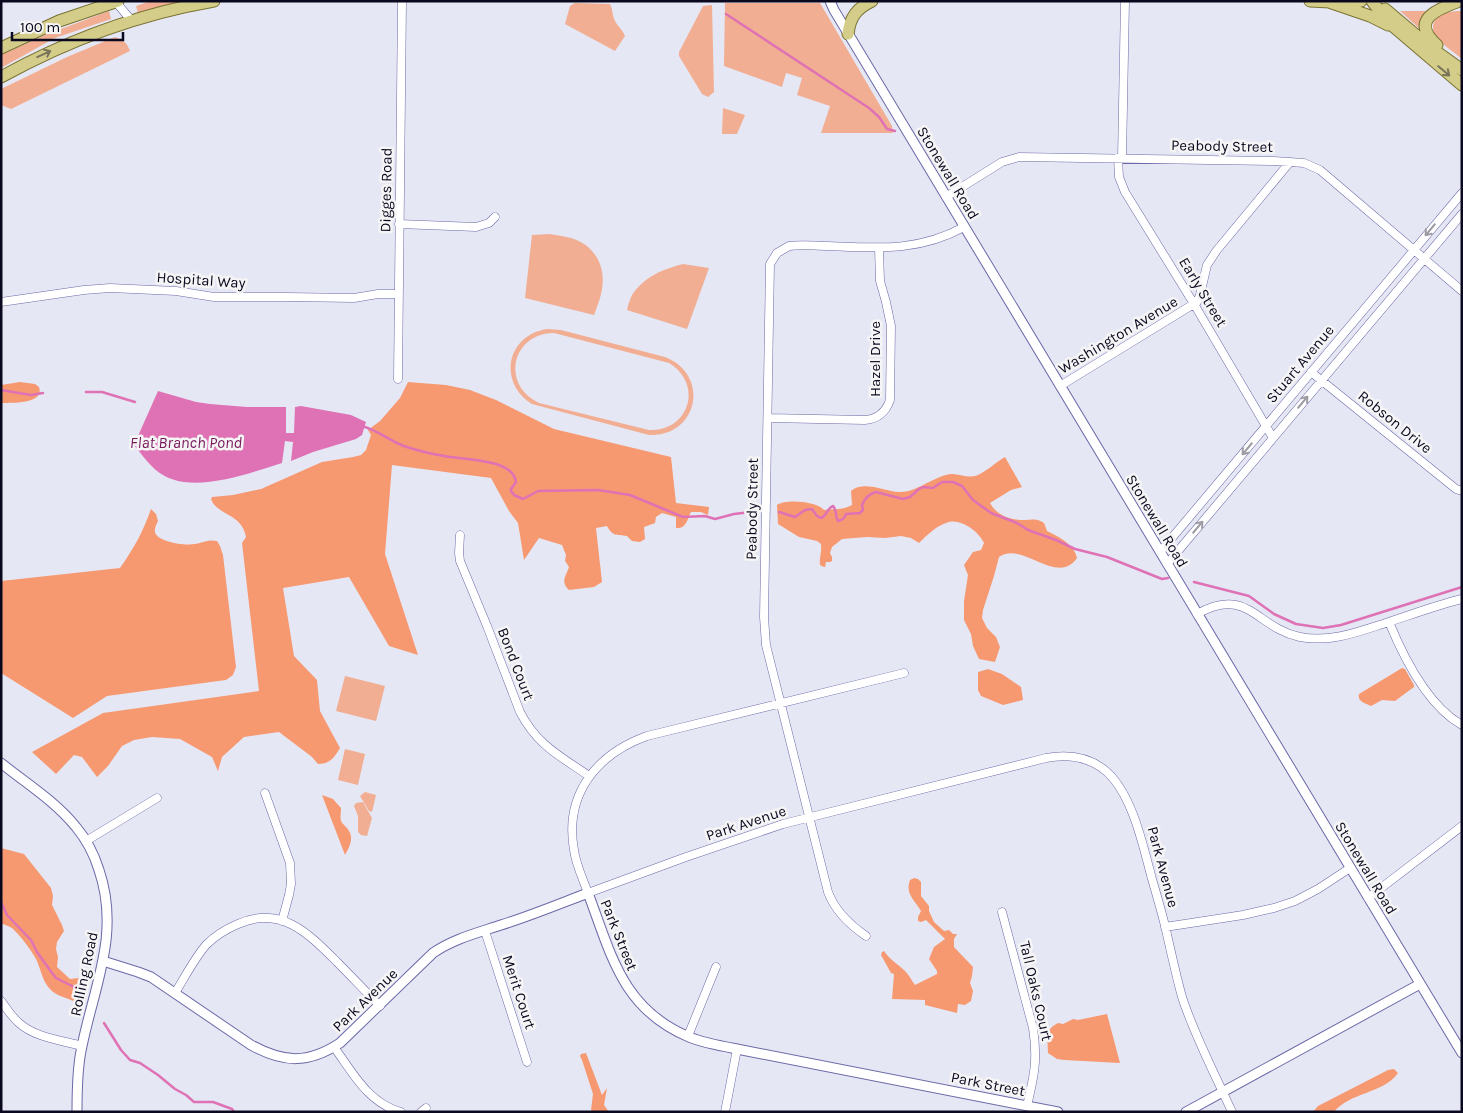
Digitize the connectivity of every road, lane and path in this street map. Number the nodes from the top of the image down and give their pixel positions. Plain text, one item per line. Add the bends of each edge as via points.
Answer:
1 (214, 1) edge
2 (402, 1) edge
3 (830, 1) edge
4 (872, 1) edge
5 (1125, 1) edge
6 (1310, 1) edge
7 (1361, 1) edge
8 (1372, 1) edge
9 (1436, 1) edge
10 (116, 2) edge
11 (1329, 2) edge
12 (1457, 2) edge
13 (1462, 2) edge
14 (131, 20) junction
15 (848, 34) junction
16 (1403, 35) junction
17 (2, 45) edge
18 (1445, 58) junction
19 (1462, 70) edge
20 (1, 77) edge
21 (1462, 85) edge
22 (1120, 158) junction
23 (1290, 162) junction
24 (1462, 193) edge
25 (946, 197) junction
26 (1462, 214) edge
27 (495, 217) dead end
28 (400, 224) junction
29 (964, 227) junction
30 (879, 248) junction
31 (1414, 250) junction
32 (1424, 259) junction
33 (1462, 291) edge
34 (398, 294) junction
35 (1, 302) edge
36 (1194, 304) junction
37 (1312, 372) junction
38 (398, 379) dead end
39 (1322, 380) junction
40 (1060, 386) junction
41 (768, 418) junction
42 (1266, 426) junction
43 (1273, 438) junction
44 (1462, 491) edge
45 (460, 535) dead end
46 (1160, 552) junction
47 (1167, 564) junction
48 (1462, 599) edge
49 (1197, 614) junction
50 (1388, 622) junction
51 (904, 673) dead end
52 (780, 703) junction
53 (1462, 725) edge
54 (1, 763) edge
55 (589, 776) junction
56 (265, 793) dead end
57 (157, 798) dead end
58 (809, 818) junction
59 (1462, 826) edge
60 (86, 841) junction
61 (1350, 868) junction
62 (588, 893) junction
63 (1368, 898) junction
64 (1002, 912) dead end
65 (282, 921) junction
66 (1165, 927) junction
67 (485, 931) junction
68 (866, 936) dead end
69 (103, 961) junction
70 (716, 966) dead end
71 (1420, 984) junction
72 (175, 993) junction
73 (1, 1001) edge
74 (380, 1006) junction
75 (688, 1036) junction
76 (82, 1046) junction
77 (334, 1047) junction
78 (737, 1049) junction
79 (1462, 1053) edge
80 (527, 1062) dead end
81 (1223, 1092) junction
82 (1027, 1106) junction
83 (77, 1112) edge
84 (401, 1112) edge
85 (725, 1112) edge
86 (1058, 1112) edge
87 (1186, 1112) edge
88 (1232, 1112) edge

1 - 14 main road
2 - 28 street, Digges Road
3 - 15 street, Stonewall Road
4 - 15 main road via 853,14
5 - 22 street, Early Street
6 - 11 main road
7 - 11 main road
8 - 16 main road
8 - 18 main road
9 - 12 main road
10 - 14 street
10 - 17 main road
11 - 16 main road via 1370,16
12 - 13 main road
12 - 18 main road via 1428,17 1426,32
20 -> 14 main road via 58,48
15 - 25 street, Stonewall Road
16 -> 21 main road
18 - 19 main road
22 - 23 street, Peabody Street
22 - 25 street, Peabody Street via 1010,159
22 - 36 street, Early Street via 1119,177 1125,192
23 - 31 street, Peabody Street via 1304,163 1320,170
23 - 36 street, Washington Avenue via 1217,250 1207,266 1199,299
24 -> 31 street, Stuart Avenue
25 - 29 street, Stonewall Road
26 - 32 street, Stuart Avenue
27 - 28 street via 476,227
28 - 34 street, Digges Road
29 - 30 street, Peabody Street via 928,242
29 - 40 street, Stonewall Road
30 - 41 street, Peabody Street via 795,245 783,248 773,258 770,264
30 - 41 street, Hazel Drive via 880,281 891,326 888,406 880,415 865,420
31 - 32 street, Peabody Street
31 - 37 street, Stuart Avenue
32 - 33 street, Peabody Street
32 - 39 street, Stuart Avenue
34 - 35 street, Hospital Way via 354,298 214,297 110,288
34 - 38 street, Digges Road
36 - 40 street, Washington Avenue
36 - 42 street, Early Street
37 - 39 street, Robson Drive
37 - 42 street, Stuart Avenue
43 -> 39 street, Stuart Avenue
39 - 44 street, Robson Drive
40 - 46 street, Stonewall Road
41 - 52 street, Peabody Street via 764,633
42 - 43 street, Early Street
42 -> 46 street, Stuart Avenue
47 -> 43 street, Stuart Avenue
45 - 55 street, Bond Court via 460,561 526,724 542,744
46 - 47 street, Stonewall Road
47 - 49 street, Stonewall Road
48 - 50 street
49 - 50 street via 1214,606 1234,604 1247,608 1279,630 1316,639 1340,637
49 - 61 street, Stonewall Road
50 - 53 street via 1426,689 1449,716
51 - 52 street, Park Street
52 - 55 street, Park Street via 636,739 610,754
52 - 58 street, Peabody Street
54 - 60 street, Rolling Road via 53,803
55 - 62 street, Park Street via 576,805 572,835 576,862
56 - 65 street via 290,863 290,895
57 - 60 street
58 - 62 street, Park Avenue via 782,824
58 - 66 street, Park Avenue via 1046,758 1083,759 1100,766 1114,781 1135,818
58 - 68 street, Peabody Street via 831,901
59 - 63 street
60 - 69 street, Rolling Road via 106,895 108,923
61 - 63 street, Stonewall Road
61 - 66 street via 1318,889 1274,908
62 - 67 street, Park Avenue
62 - 75 street, Park Street via 618,971 633,996 657,1019
63 - 71 street, Stonewall Road
64 - 82 street, Tall Oaks Court via 1036,1044 1035,1072
65 - 72 street via 254,919 221,932 199,954
65 - 74 street via 312,937
66 - 81 street, Park Avenue via 1183,998
67 - 74 street, Park Avenue via 453,941 433,953
67 - 80 street, Merit Court
69 - 72 street, Park Avenue via 144,974
69 - 76 street, Rolling Road
70 - 75 street
71 - 79 street, Stonewall Road
71 - 81 street
72 - 77 street, Park Avenue via 251,1045 279,1058 307,1058
73 - 76 street via 17,1022 29,1030
74 - 77 street, Park Avenue
75 - 78 street, Park Street
76 - 83 street, Rolling Road
77 - 84 street via 370,1096
78 - 82 street, Park Street
78 - 85 street
81 - 87 street
81 - 88 street, Park Avenue
82 - 86 street, Park Street

